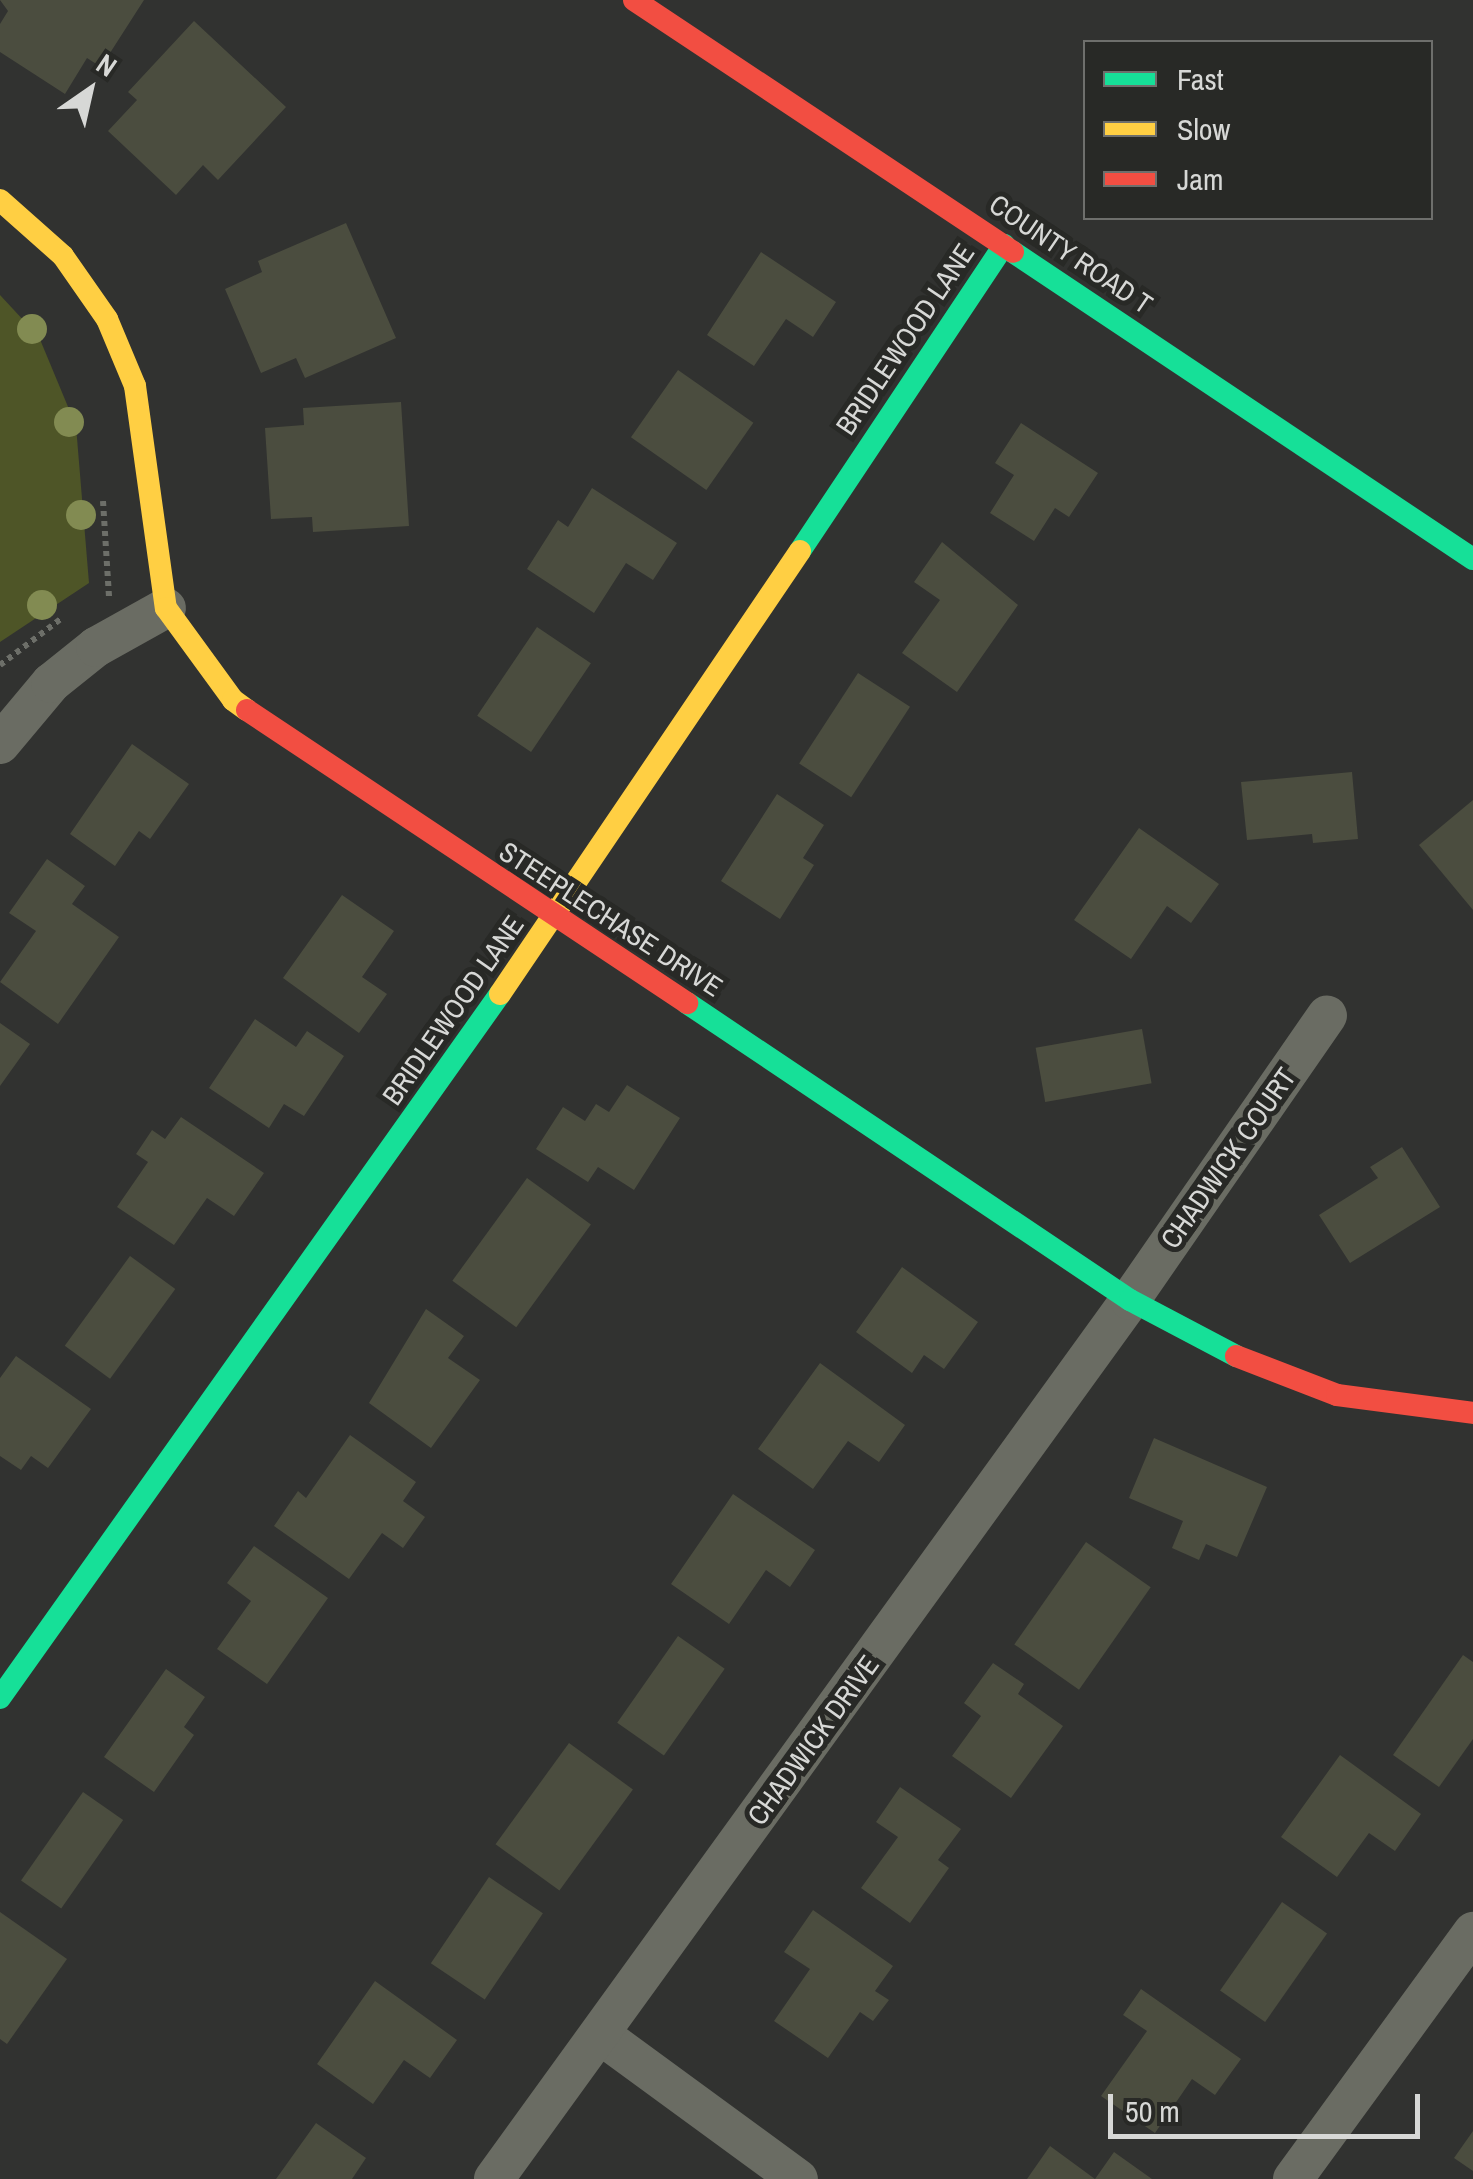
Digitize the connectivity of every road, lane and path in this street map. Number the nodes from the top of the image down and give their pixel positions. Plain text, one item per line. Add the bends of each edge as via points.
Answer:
1 (634, 0) edge
2 (0, 200) edge
3 (1004, 245) junction
4 (102, 484) dead end
5 (1473, 559) edge
6 (153, 615) junction
7 (0, 744) edge
8 (554, 919) junction
9 (1327, 1015) dead end
10 (1130, 1300) junction
11 (1473, 1412) edge
12 (0, 1698) edge
13 (1473, 1932) edge
14 (601, 2035) junction
15 (494, 2179) edge
16 (798, 2179) edge
17 (1293, 2179) edge

1 - 3 street, COUNTY ROAD T
2 - 6 street via 62,256 107,319 135,386 152,472
3 - 5 street, COUNTY ROAD T
3 - 8 street, BRIDLEWOOD LANE
4 - 6 path via 106,594
6 - 7 street via 51,683
6 - 8 street, STEEPLECHASE DRIVE via 233,700
8 - 10 street, STEEPLECHASE DRIVE
8 - 12 street, BRIDLEWOOD LANE
9 - 10 street, CHADWICK COURT
10 - 11 street, STEEPLECHASE DRIVE via 1271,1374 1320,1390 1406,1408
10 - 14 street, CHADWICK DRIVE
13 - 17 street
14 - 15 street, CHADWICK DRIVE
14 - 16 street

